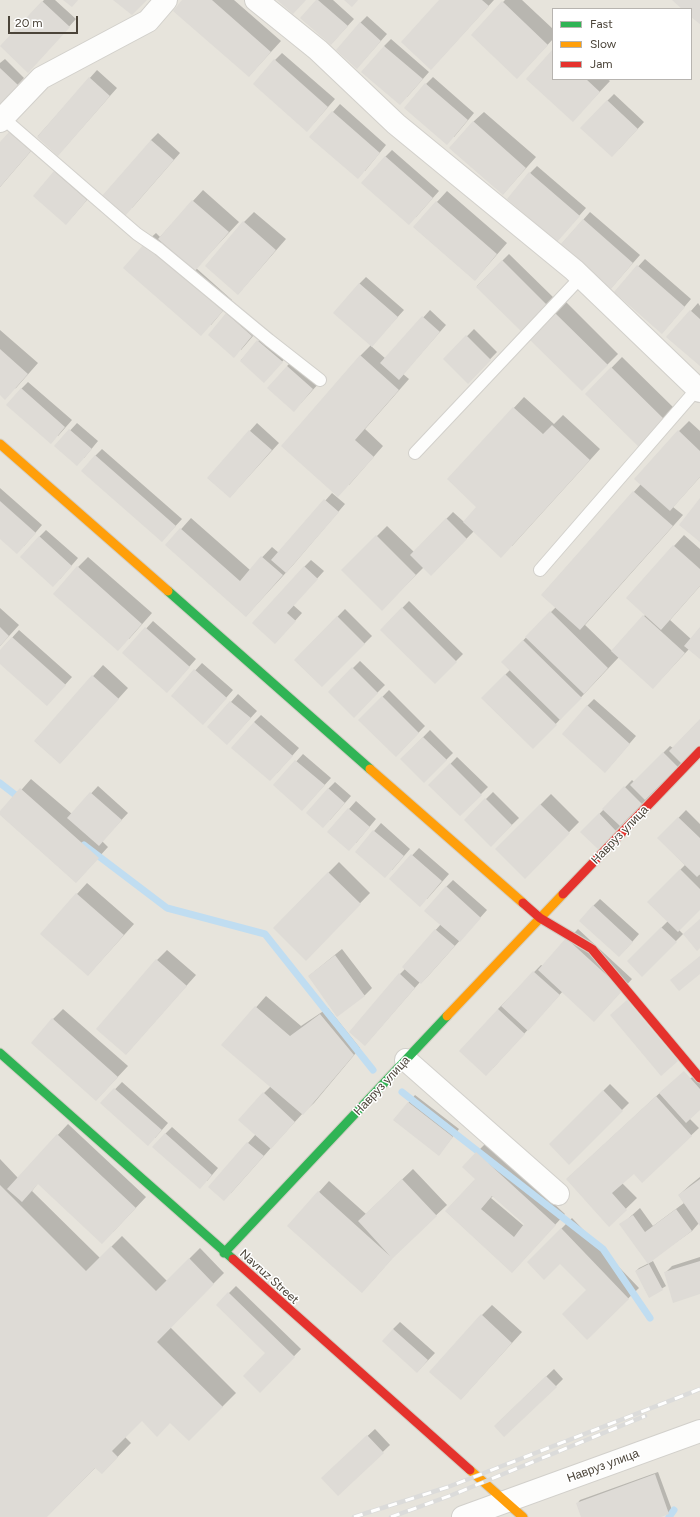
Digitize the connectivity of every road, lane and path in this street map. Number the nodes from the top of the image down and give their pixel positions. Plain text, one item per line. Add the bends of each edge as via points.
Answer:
1 (166, 0) edge
2 (256, 0) edge
3 (2, 119) edge
4 (581, 277) junction
5 (320, 380) dead end
6 (699, 390) edge
7 (1, 446) edge
8 (415, 453) dead end
9 (540, 570) dead end
10 (700, 751) edge
11 (540, 918) junction
12 (0, 1053) edge
13 (406, 1060) junction
14 (700, 1078) edge
15 (558, 1194) dead end
16 (224, 1253) junction
17 (700, 1431) edge
18 (505, 1501) junction
19 (463, 1517) edge
20 (523, 1517) edge

1 - 3 street via 148,21 41,78
2 - 4 street via 318,50 396,124
3 - 5 lane via 137,234
4 - 6 street
4 - 8 lane
6 - 9 lane
7 - 11 street
10 - 11 street, Навруз улица
11 - 13 street, Навруз улица
11 - 14 street via 592,949
12 - 16 street, Navruz Street
13 - 15 street
13 - 16 street, Навруз улица
16 - 18 street, Navruz Street
17 - 18 street, Навруз улица
18 - 19 street, Навруз улица
18 - 20 street, Navruz Street

